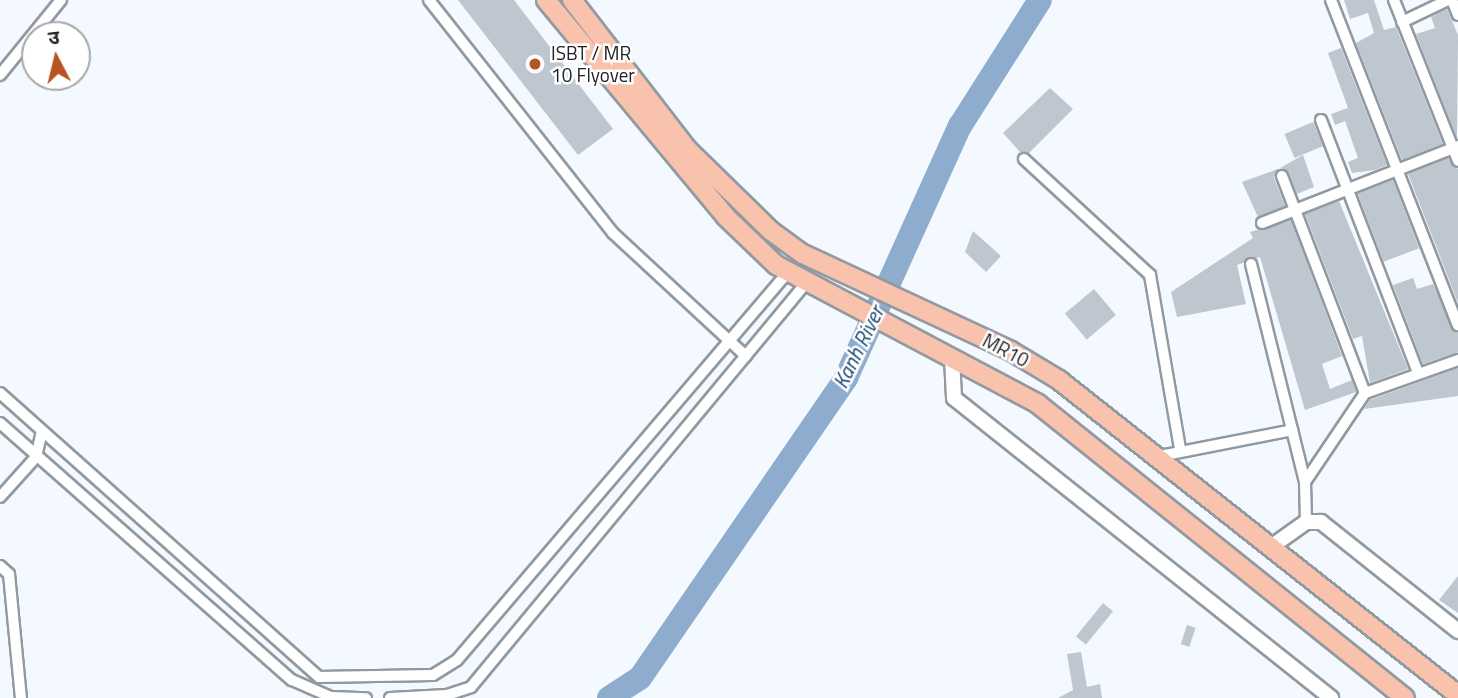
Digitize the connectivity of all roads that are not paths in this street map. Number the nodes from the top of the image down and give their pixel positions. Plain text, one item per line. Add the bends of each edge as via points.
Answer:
1 (61, 0) edge
2 (429, 0) edge
3 (546, 0) edge
4 (572, 0) edge
5 (1331, 0) edge
6 (1394, 0) edge
7 (1450, 0) edge
8 (1458, 15) edge
9 (1402, 22) junction
10 (0, 75) edge
11 (1321, 120) dead end
12 (1455, 147) edge
13 (1024, 159) dead end
14 (1458, 161) edge
15 (1399, 167) junction
16 (1282, 176) dead end
17 (1347, 187) junction
18 (1295, 209) junction
19 (1262, 223) dead end
20 (1251, 264) dead end
21 (788, 272) junction
22 (806, 283) junction
23 (1458, 325) edge
24 (727, 339) junction
25 (746, 356) junction
26 (953, 358) junction
27 (1458, 360) edge
28 (1418, 373) junction
29 (0, 393) edge
30 (1365, 393) junction
31 (0, 424) edge
32 (1292, 430) junction
33 (42, 432) junction
34 (60, 448) junction
35 (1180, 448) junction
36 (36, 457) junction
37 (1152, 458) junction
38 (1305, 482) junction
39 (0, 497) edge
40 (1306, 522) junction
41 (1270, 547) junction
42 (0, 566) edge
43 (1458, 631) edge
44 (1458, 695) edge
45 (21, 698) edge
46 (366, 698) edge
47 (390, 698) edge
48 (1331, 698) edge
49 (1405, 698) edge

1 - 10 street
2 - 24 street via 613,233
3 - 21 main road, MR10 via 726,217
4 - 37 main road, MR10 via 714,178 771,231 835,270 954,324 1059,380
5 - 15 street
6 - 9 street
7 - 8 street
7 - 9 street
9 - 12 street
11 - 17 street
12 - 14 street
12 - 15 street
13 - 35 street via 1150,275
15 - 17 street
15 - 23 street
16 - 18 street
17 - 18 street
17 - 28 street
18 - 19 street
18 - 30 street
20 - 32 street
21 - 22 main road, MR10
21 - 24 street
22 - 25 street
22 - 26 main road, MR10
24 - 25 street
24 - 34 street via 457,660 433,675 319,677
25 - 47 street via 471,687 447,695
26 - 48 street via 954,398
26 - 49 main road, MR10 via 1038,404
27 - 28 street
28 - 30 street
29 - 33 street
30 - 38 street
31 - 36 street
32 - 35 street
32 - 38 street
33 - 34 street
33 - 36 street
34 - 36 street
35 - 37 street
36 - 39 street
36 - 46 street via 292,680 331,697
37 - 41 main road, MR10
38 - 40 street
40 - 41 street
40 - 43 street via 1321,522
41 - 44 main road, MR10
42 - 45 street via 9,574

